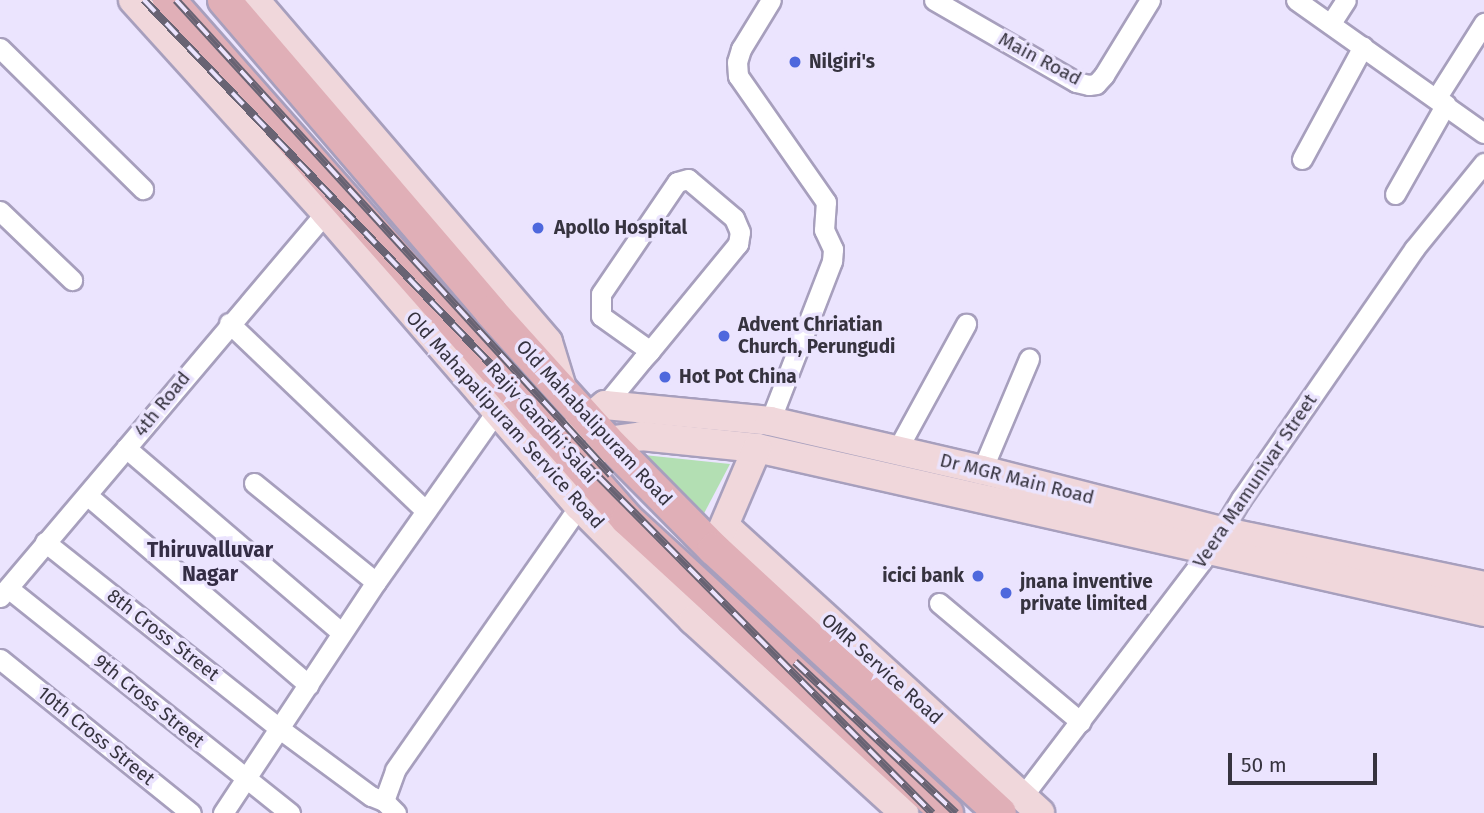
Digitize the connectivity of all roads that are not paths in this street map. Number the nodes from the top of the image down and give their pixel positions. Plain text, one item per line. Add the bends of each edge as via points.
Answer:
1 (134, 0) edge
2 (169, 0) edge
3 (224, 0) edge
4 (255, 0) edge
5 (771, 0) edge
6 (934, 0) edge
7 (1150, 0) edge
8 (1296, 0) edge
9 (1346, 0) edge
10 (1331, 23) junction
11 (1484, 23) edge
12 (1363, 46) junction
13 (0, 48) edge
14 (1441, 101) junction
15 (336, 111) junction
16 (1484, 133) edge
17 (1302, 159) dead end
18 (1484, 163) edge
19 (143, 189) dead end
20 (1395, 194) dead end
21 (333, 204) junction
22 (0, 211) edge
23 (72, 280) dead end
24 (229, 323) junction
25 (966, 324) dead end
26 (650, 351) junction
27 (1030, 359) dead end
28 (495, 413) junction
29 (600, 421) junction
30 (770, 421) junction
31 (126, 448) junction
32 (758, 448) junction
33 (897, 450) junction
34 (569, 455) junction
35 (982, 470) junction
36 (254, 482) dead end
37 (87, 495) junction
38 (579, 506) junction
39 (426, 511) junction
40 (719, 537) junction
41 (1216, 540) junction
42 (45, 542) junction
43 (376, 582) junction
44 (1484, 586) edge
45 (4, 593) edge
46 (939, 603) dead end
47 (1484, 612) edge
48 (342, 633) junction
49 (0, 659) edge
50 (309, 685) junction
51 (1081, 722) junction
52 (280, 729) junction
53 (245, 778) junction
54 (390, 807) edge
55 (1021, 808) edge
56 (191, 813) edge
57 (223, 813) edge
58 (290, 813) edge
59 (904, 813) edge
60 (947, 813) edge

1 - 21 main road, Old Mahapalipuram Service Road
2 - 21 main road, Rajiv Gandhi Salai
3 - 15 main road, Old Mahabalipuram Road
4 - 15 main road
5 - 30 street via 741,48 738,76 825,202 824,230 833,249
6 - 7 street, Main Road via 1076,82 1089,85 1104,75
8 - 10 street
9 - 10 street
10 - 12 street
11 - 14 street
12 - 14 street
12 - 17 street
13 - 19 street
14 - 16 street
14 - 20 street
15 - 29 main road, Old Mahabalipuram Road via 420,231 564,392
18 - 41 street, Veera Mamunivar Street via 1413,250
21 - 24 street, 4th Road
21 - 28 main road, Old Mahapalipuram Service Road
21 - 34 main road, Rajiv Gandhi Salai
22 - 23 street
24 - 31 street, 4th Road
24 - 39 street
25 - 33 street
26 - 26 street via 738,244 740,232 734,218 688,179 677,182 601,294 601,316
26 - 29 street
27 - 35 street
28 - 38 main road, Old Mahapalipuram Service Road
28 - 39 street
29 - 30 main road, Dr MGR Main Road
29 - 32 main road, Dr MGR Main Road via 641,436
29 - 34 main road
29 - 40 main road, Old Mahabalipuram Road
30 - 33 main road, Dr MGR Main Road
31 - 37 street, 4th Road
31 - 48 street
32 - 40 main road
32 - 41 main road, Dr MGR Main Road
33 - 35 main road, Dr MGR Main Road
34 - 60 main road, Rajiv Gandhi Salai via 627,519
35 - 41 main road, Dr MGR Main Road
36 - 43 street
37 - 42 street, 4th Road
37 - 50 street
38 - 54 street via 395,770
38 - 59 main road, Old Mahapalipuram Service Road via 693,621
39 - 43 street
40 - 55 main road, Old Mahabalipuram Road
41 - 44 main road, Dr MGR Main Road
41 - 47 main road, Dr MGR Main Road
41 - 51 street, Veera Mamunivar Street
42 - 45 street, 4th Road
42 - 52 street, 8th Cross Street
43 - 48 street
45 - 53 street, 9th Cross Street
46 - 51 street
48 - 50 street
49 - 56 street, 10th Cross Street
50 - 52 street
51 - 55 street, Veera Mamunivar Street
52 - 53 street
52 - 54 street, 8th Cross Street
53 - 57 street
53 - 58 street, 9th Cross Street

